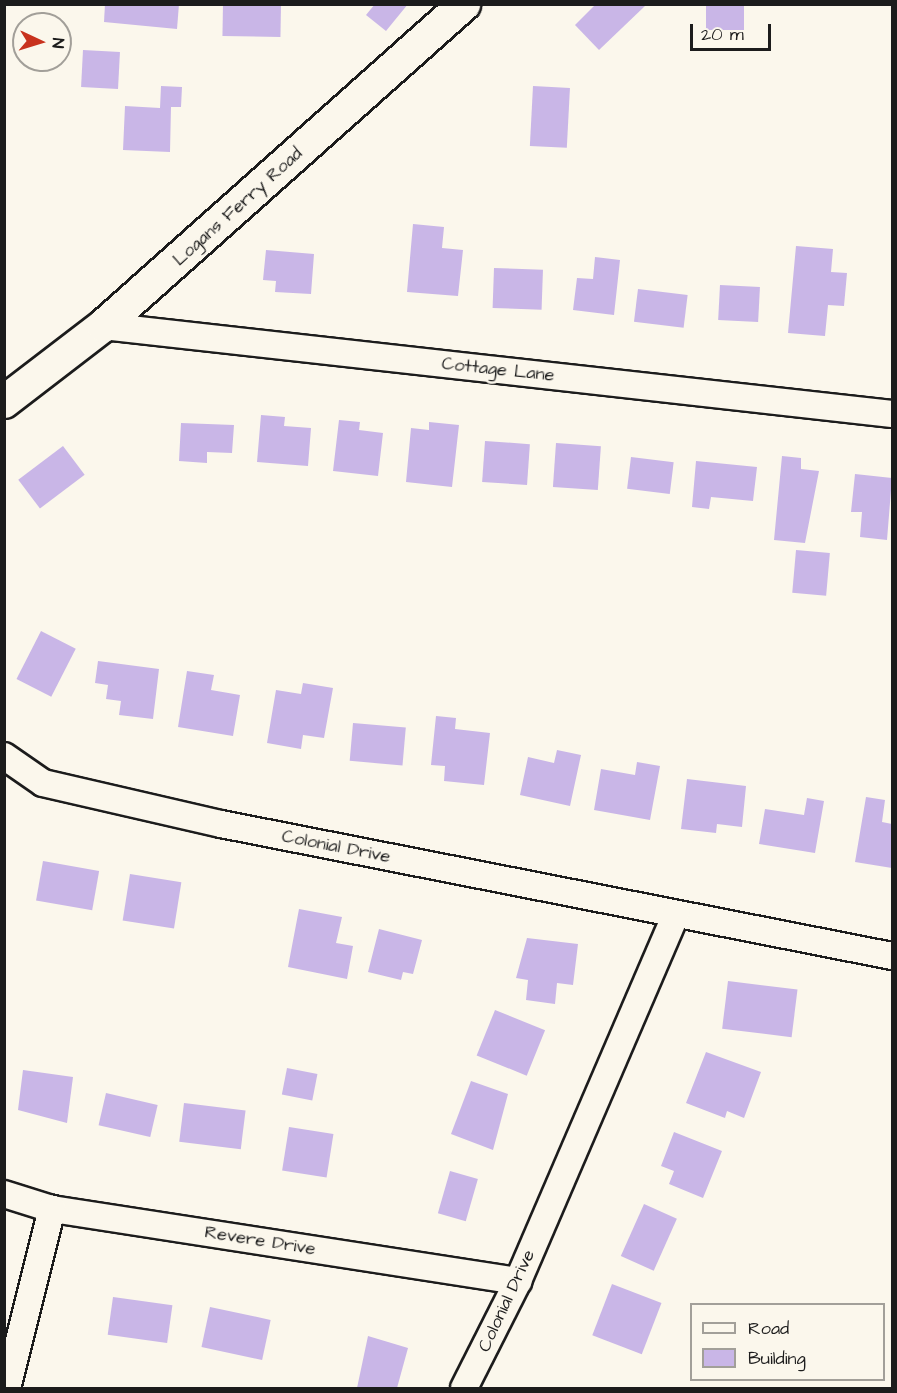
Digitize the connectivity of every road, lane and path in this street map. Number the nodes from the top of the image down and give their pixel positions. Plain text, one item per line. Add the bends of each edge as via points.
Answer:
1 (465, 4) edge
2 (103, 326) junction
3 (4, 402) edge
4 (892, 414) edge
5 (4, 756) edge
6 (676, 915) junction
7 (892, 957) edge
8 (4, 1194) edge
9 (52, 1209) junction
10 (518, 1281) junction
11 (7, 1389) edge
12 (465, 1389) edge

1 - 2 street, Logans Ferry Road
2 - 3 street, Logans Ferry Road
2 - 4 street, Cottage Lane
5 - 6 street, Colonial Drive via 43,783
6 - 7 street, Colonial Drive
6 - 10 street, Colonial Drive
8 - 9 street, Revere Drive
9 - 10 street, Revere Drive
9 - 11 street
10 - 12 street, Colonial Drive

